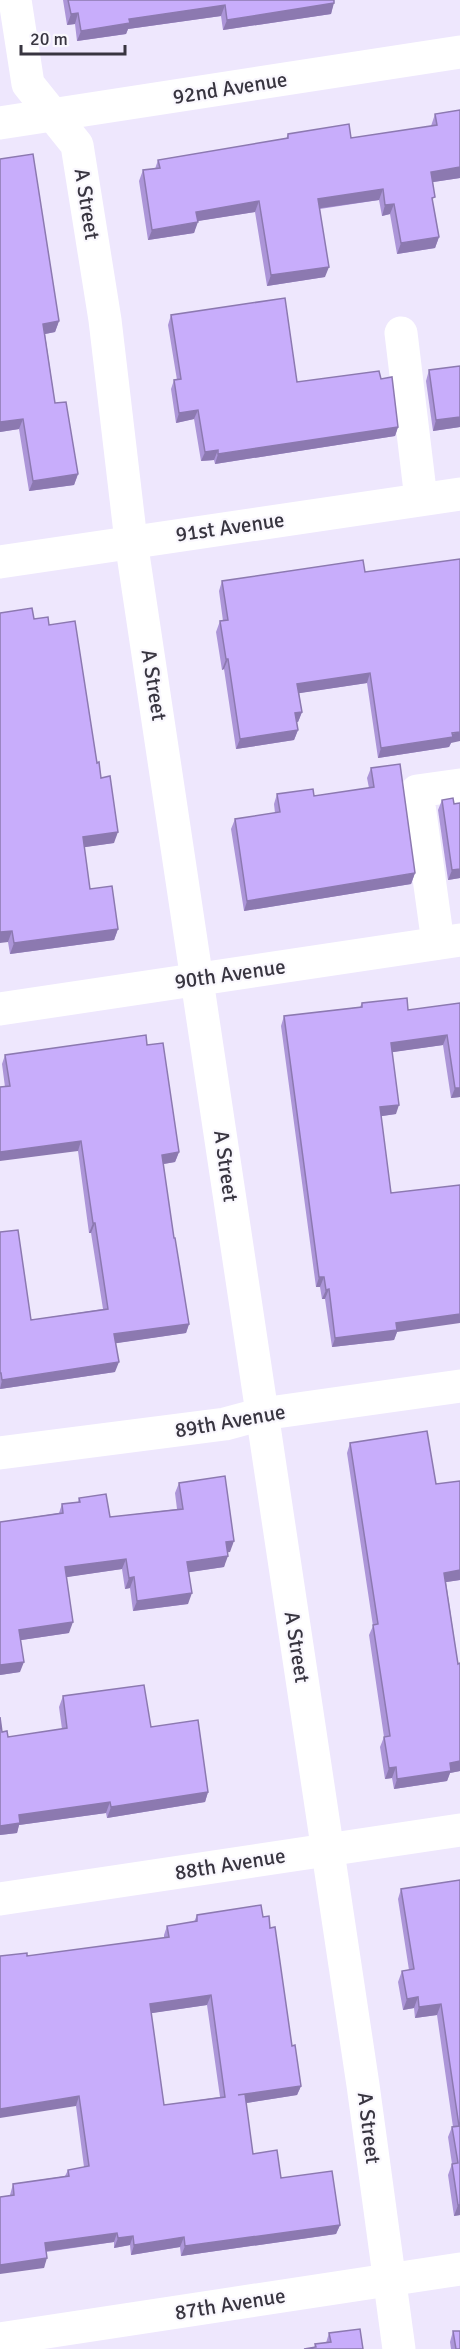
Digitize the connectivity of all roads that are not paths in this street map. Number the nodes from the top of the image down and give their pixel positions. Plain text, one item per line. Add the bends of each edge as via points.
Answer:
1 (15, 0) edge
2 (460, 52) edge
3 (53, 115) junction
4 (0, 123) edge
5 (401, 333) dead end
6 (460, 494) edge
7 (421, 499) junction
8 (131, 542) junction
9 (0, 562) edge
10 (460, 785) edge
11 (449, 941) edge
12 (198, 978) junction
13 (0, 1009) edge
14 (460, 1386) edge
15 (262, 1414) junction
16 (0, 1454) edge
17 (460, 1830) edge
18 (328, 1850) junction
19 (0, 1899) edge
20 (460, 2269) edge
21 (388, 2280) junction
22 (0, 2339) edge
23 (399, 2349) edge

1 - 3 street, A Street via 28,84
2 - 3 street, 92nd Avenue
3 - 4 street, 92nd Avenue
3 - 8 street, A Street via 77,145 105,320
5 - 7 street
6 - 7 street, 91st Avenue
7 - 8 street, 91st Avenue
8 - 9 street, 91st Avenue
8 - 12 street, A Street
10 - 11 street via 417,791
11 - 12 street, 90th Avenue
12 - 13 street, 90th Avenue
12 - 15 street, A Street
14 - 15 street, 89th Avenue
15 - 16 street, 89th Avenue via 225,1424
15 - 18 street, A Street
17 - 18 street, 88th Avenue
18 - 19 street, 88th Avenue
18 - 21 street, A Street
20 - 21 street, 87th Avenue
21 - 22 street, 87th Avenue
21 - 23 street, A Street

